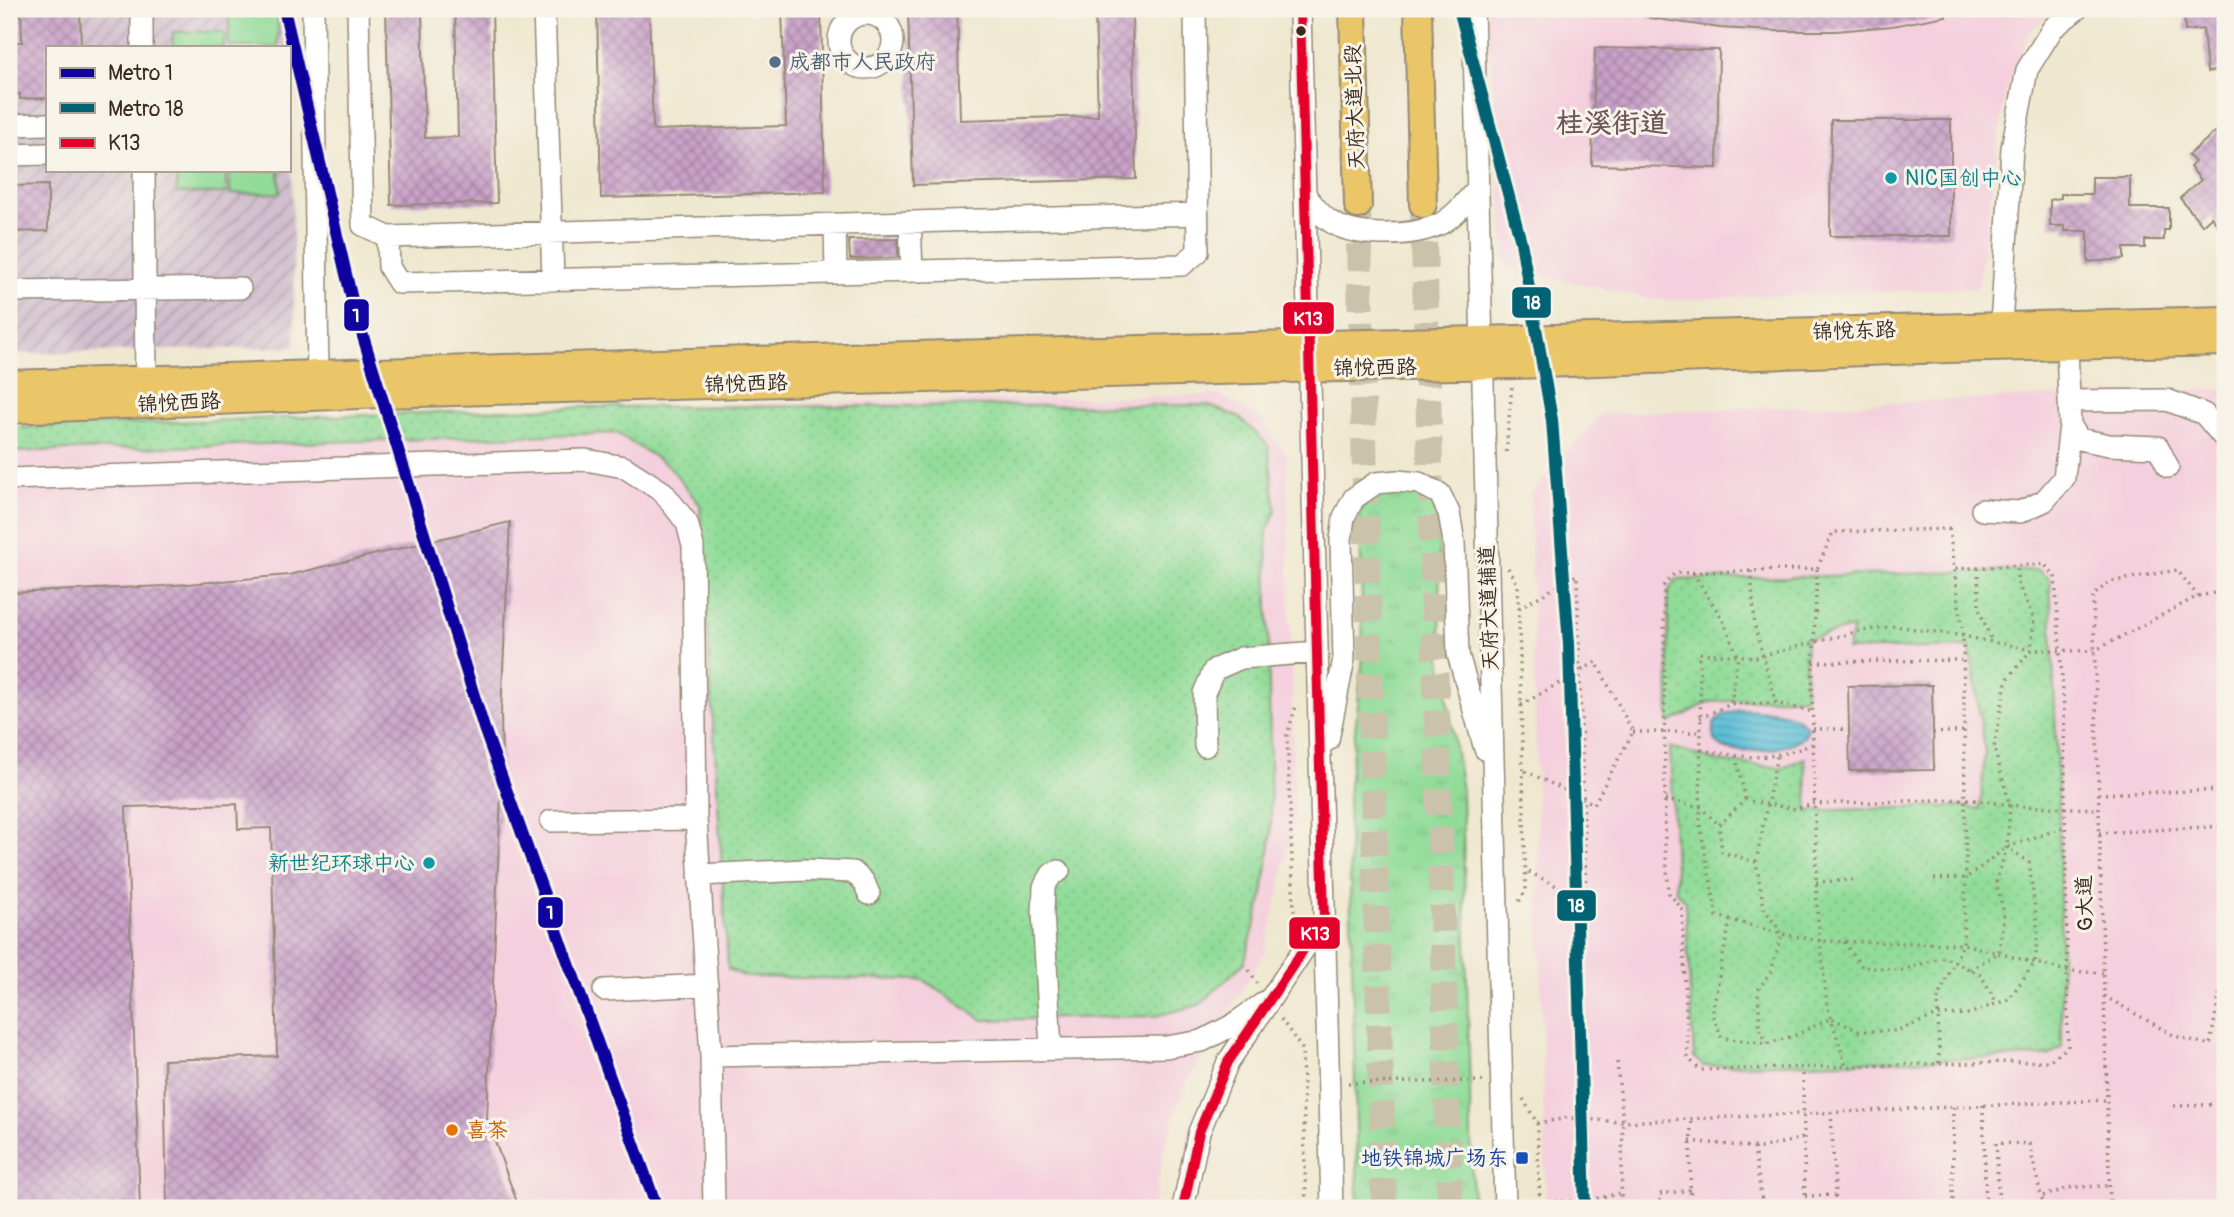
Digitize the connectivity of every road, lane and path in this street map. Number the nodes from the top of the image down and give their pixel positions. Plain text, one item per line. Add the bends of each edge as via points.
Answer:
1 (142, 9) edge
2 (313, 9) edge
3 (358, 9) edge
4 (544, 9) edge
5 (1195, 9) edge
6 (1300, 9) edge
7 (1353, 9) edge
8 (1418, 9) edge
9 (1473, 9) edge
10 (2077, 9) edge
11 (142, 46) edge
12 (46, 124) edge
13 (9, 125) edge
14 (9, 155) edge
15 (46, 155) edge
16 (144, 172) edge
17 (1478, 188) junction
18 (1305, 195) junction
19 (1423, 204) tunnel mouth
20 (1358, 205) tunnel mouth
21 (1198, 214) junction
22 (910, 222) junction
23 (835, 224) junction
24 (551, 231) junction
25 (388, 237) junction
26 (912, 271) junction
27 (836, 273) junction
28 (553, 280) junction
29 (145, 288) junction
30 (240, 288) dead end
31 (9, 291) edge
32 (2225, 320) edge
33 (2001, 327) junction
34 (2225, 342) edge
35 (2067, 346) junction
36 (1483, 354) junction
37 (1309, 357) junction
38 (1514, 365) junction
39 (318, 373) junction
40 (146, 380) junction
41 (9, 384) edge
42 (2069, 401) junction
43 (9, 410) edge
44 (2070, 425) junction
45 (2225, 439) edge
46 (1505, 461) dead end
47 (9, 479) edge
48 (1982, 510) dead end
49 (2017, 566) junction
50 (1507, 567) dead end
51 (1978, 568) junction
52 (1817, 569) junction
53 (1954, 569) junction
54 (1751, 571) junction
55 (1693, 573) junction
56 (2225, 591) edge
57 (2198, 596) junction
58 (1518, 608) junction
59 (1963, 636) junction
60 (1992, 642) junction
61 (1814, 644) junction
62 (2031, 650) junction
63 (2094, 651) junction
64 (1317, 652) junction
65 (2060, 652) junction
66 (1738, 656) junction
67 (1763, 656) junction
68 (1962, 660) junction
69 (1813, 662) junction
70 (1579, 673) junction
71 (1776, 703) junction
72 (1731, 704) junction
73 (1521, 705) junction
74 (1812, 712) junction
75 (1700, 718) junction
76 (1813, 729) junction
77 (1849, 729) dead end
78 (1965, 731) junction
79 (1633, 732) junction
80 (1664, 732) junction
81 (1701, 732) junction
82 (1933, 733) dead end
83 (1813, 744) junction
84 (1205, 746) dead end
85 (1701, 750) junction
86 (1777, 755) junction
87 (1736, 756) junction
88 (1523, 770) junction
89 (1494, 778) junction
90 (1321, 781) junction
91 (2225, 790) edge
92 (2098, 794) junction
93 (1583, 798) junction
94 (1966, 799) junction
95 (1665, 800) junction
96 (1745, 800) junction
97 (1814, 804) junction
98 (1769, 805) junction
99 (2010, 805) junction
100 (1700, 807) junction
101 (2065, 809) junction
102 (2098, 809) junction
103 (696, 819) junction
104 (551, 821) dead end
105 (1719, 825) junction
106 (2225, 826) edge
107 (2065, 827) junction
108 (2099, 833) junction
109 (2007, 848) junction
110 (1756, 862) junction
111 (1525, 870) junction
112 (1059, 871) dead end
113 (699, 875) junction
114 (1966, 878) junction
115 (1934, 879) dead end
116 (1855, 880) dead end
117 (1816, 882) junction
118 (869, 894) dead end
119 (1514, 912) dead end
120 (1324, 919) junction
121 (1730, 920) junction
122 (1782, 934) junction
123 (1820, 941) junction
124 (1844, 942) junction
125 (1963, 944) junction
126 (1998, 952) junction
127 (1954, 962) junction
128 (2035, 962) junction
129 (2225, 965) edge
130 (1970, 970) junction
131 (2067, 971) junction
132 (2103, 973) junction
133 (707, 985) junction
134 (604, 990) dead end
135 (2104, 996) junction
136 (1268, 1000) junction
137 (1997, 1003) junction
138 (1938, 1015) junction
139 (1831, 1018) junction
140 (1289, 1031) dead end
141 (1767, 1044) junction
142 (1051, 1048) junction
143 (711, 1056) junction
144 (1617, 1062) dead end
145 (1939, 1063) junction
146 (1846, 1066) junction
147 (1803, 1074) dead end
148 (1509, 1080) junction
149 (1329, 1083) junction
150 (2107, 1100) junction
151 (2225, 1104) edge
152 (1983, 1105) junction
153 (2174, 1106) dead end
154 (1953, 1107) junction
155 (1831, 1112) junction
156 (1803, 1113) junction
157 (1691, 1118) junction
158 (1623, 1122) junction
159 (1537, 1123) junction
160 (1804, 1138) junction
161 (1690, 1141) junction
162 (1754, 1148) junction
163 (2110, 1186) junction
164 (1690, 1191) junction
165 (1622, 1193) junction
166 (1835, 1195) junction
167 (1805, 1196) junction
168 (2043, 1196) junction
169 (1540, 1202) junction
170 (714, 1208) edge
171 (1183, 1208) edge
172 (1306, 1208) edge
173 (1332, 1208) edge
174 (1505, 1208) edge
175 (1540, 1208) edge
176 (1621, 1208) edge
177 (1660, 1208) edge
178 (1690, 1208) edge
179 (1763, 1208) edge
180 (1805, 1208) edge
181 (1836, 1208) edge
182 (1953, 1208) edge
183 (1986, 1208) edge
184 (1999, 1208) edge
185 (2044, 1208) edge
186 (2110, 1208) edge

1 - 11 street
2 - 39 street
3 - 25 street via 363,225
4 - 24 street
5 - 21 street
6 - 18 street
7 - 20 main road, 天府大道北段
8 - 19 main road
9 - 17 street, 天府大道辅道
10 - 33 street via 2053,28 2027,70 2012,148
12 - 13 street
14 - 15 street
16 - 29 street
17 - 18 street via 1440,225 1410,233 1351,230 1328,220
17 - 36 street, 天府大道辅道
18 - 37 street
21 - 22 street
21 - 26 street via 1198,252 1182,265
22 - 23 street
22 - 26 street
23 - 24 street
23 - 27 street
24 - 25 street
24 - 28 street
25 - 28 street via 389,267 399,283
26 - 27 street
27 - 28 street
29 - 30 street
29 - 31 street
29 - 40 street
32 - 33 main road, 锦悦东路
33 - 36 main road, 锦悦东路
34 - 35 main road, 锦悦东路
35 - 38 main road, 锦悦东路
35 - 42 street
36 - 37 main road, 锦悦西路
36 - 38 main road, 锦悦东路
36 - 89 street, 天府大道辅道
37 - 39 main road, 锦悦西路
37 - 43 main road, 锦悦西路
37 - 64 street
38 - 46 path
39 - 40 main road, 锦悦西路
40 - 41 main road, 锦悦西路
42 - 44 street
42 - 44 street via 2088,432 2157,437 2169,446 2173,466 2158,447 2079,439
42 - 45 street via 2167,400 2204,414
44 - 48 street via 2064,478 2044,501 2020,512
47 - 103 street via 586,460 624,467 663,492 687,523 693,546
49 - 51 path
49 - 62 path via 2017,581 2034,620
49 - 65 path via 2044,564 2055,576
50 - 58 path via 1518,584
51 - 53 path
51 - 60 path via 1979,609
52 - 53 path via 1833,532 1949,528
52 - 54 path
52 - 61 path
53 - 59 path
54 - 55 path
54 - 67 path via 1755,627
55 - 66 path via 1723,620
55 - 80 path via 1675,573 1664,584
56 - 57 path
57 - 63 path
57 - 63 path, G大道 via 2177,570 2109,582 2093,596
58 - 70 path via 1577,575
58 - 73 path
59 - 60 path
59 - 61 path via 1895,626
59 - 68 path
60 - 62 path
61 - 67 path
61 - 69 path
62 - 65 path
62 - 99 path via 2006,681 1994,748
63 - 65 path
63 - 92 path, G大道
64 - 84 street via 1241,658 1214,670 1204,693
64 - 90 street
65 - 101 path
66 - 67 path
66 - 72 path
66 - 75 path via 1699,653
67 - 71 path
68 - 69 path
68 - 78 path
69 - 74 path
70 - 73 path
70 - 79 path via 1596,662
70 - 93 path
71 - 72 path
71 - 74 path
72 - 75 path
73 - 88 path
74 - 76 path
75 - 81 path
76 - 77 path
76 - 83 path
78 - 82 path
78 - 94 path
79 - 80 path
79 - 93 path via 1594,804
80 - 81 path
80 - 95 path
81 - 85 path
83 - 86 path
83 - 97 path
85 - 87 path
85 - 100 path
86 - 87 path
86 - 98 path
87 - 96 path
88 - 93 path
88 - 111 path
89 - 90 street via 1458,654 1449,513 1440,494 1419,482 1397,481 1376,483 1354,498 1344,517 1344,659
89 - 148 street, 天府大道辅道
90 - 120 street
91 - 92 path
92 - 102 path, G大道
93 - 111 path via 1586,901
94 - 97 path
94 - 99 path
94 - 114 path
95 - 100 path
95 - 146 path via 1669,893 1682,909 1688,1058 1700,1070
96 - 98 path
96 - 105 path
97 - 98 path via 1795,809
97 - 117 path
98 - 110 path
99 - 101 path
99 - 109 path
100 - 105 path
100 - 121 path via 1717,916
101 - 102 path
101 - 107 path
102 - 108 path, G大道
103 - 104 street
103 - 113 street
105 - 110 path via 1722,852
106 - 108 path
107 - 109 path
107 - 131 path
108 - 132 path, G大道
109 - 114 path
109 - 126 path via 1996,882 2004,913
109 - 128 path via 2029,862 2038,931
110 - 122 path via 1764,908
111 - 119 path via 1526,890
112 - 142 street via 1044,887
113 - 118 street via 853,872
113 - 133 street
114 - 115 path
114 - 125 path
116 - 117 path
117 - 123 path
120 - 136 street
120 - 149 street
121 - 122 path
121 - 141 path via 1712,1014 1722,1038
122 - 123 path
122 - 141 path via 1770,971 1758,990 1760,1028
123 - 124 path
123 - 139 path
124 - 125 path
124 - 127 path via 1862,967 1902,970 1944,957
125 - 126 path
125 - 127 path
126 - 128 path
126 - 130 path
127 - 130 path
127 - 138 path via 1938,997
128 - 131 path
128 - 137 path via 2009,999
129 - 135 path via 2210,1045 2175,1036
130 - 137 path via 1981,975
131 - 132 path
131 - 145 path via 2068,1046 2049,1061
132 - 135 path, G大道
133 - 134 street
133 - 143 street
135 - 150 path, G大道
136 - 142 street via 1202,1041 1166,1047
136 - 171 street via 1228,1062 1199,1132
137 - 138 path via 1969,1014
138 - 139 path via 1896,1031 1859,1031
138 - 145 path
139 - 141 path
139 - 146 path
140 - 172 path via 1302,1049
142 - 143 street
143 - 170 street
144 - 158 path
145 - 146 path
147 - 156 path
148 - 149 path
148 - 159 path
148 - 174 street, 天府大道辅道
149 - 173 street
150 - 152 path
150 - 163 path, G大道
151 - 153 path
152 - 154 path
152 - 183 path
154 - 155 path
154 - 182 path
155 - 156 path
155 - 166 path
156 - 157 path
156 - 160 path
157 - 158 path
157 - 161 path
158 - 159 path via 1569,1118
158 - 165 path
159 - 169 path
160 - 162 path
160 - 167 path
161 - 162 path
161 - 164 path
162 - 179 path
163 - 168 path via 2073,1187
163 - 186 path, G大道
164 - 177 path via 1660,1194
164 - 178 path
165 - 169 path
165 - 176 path
166 - 167 path
166 - 181 path
167 - 180 path
168 - 184 path via 2029,1144 1996,1143
168 - 185 path
169 - 175 path

